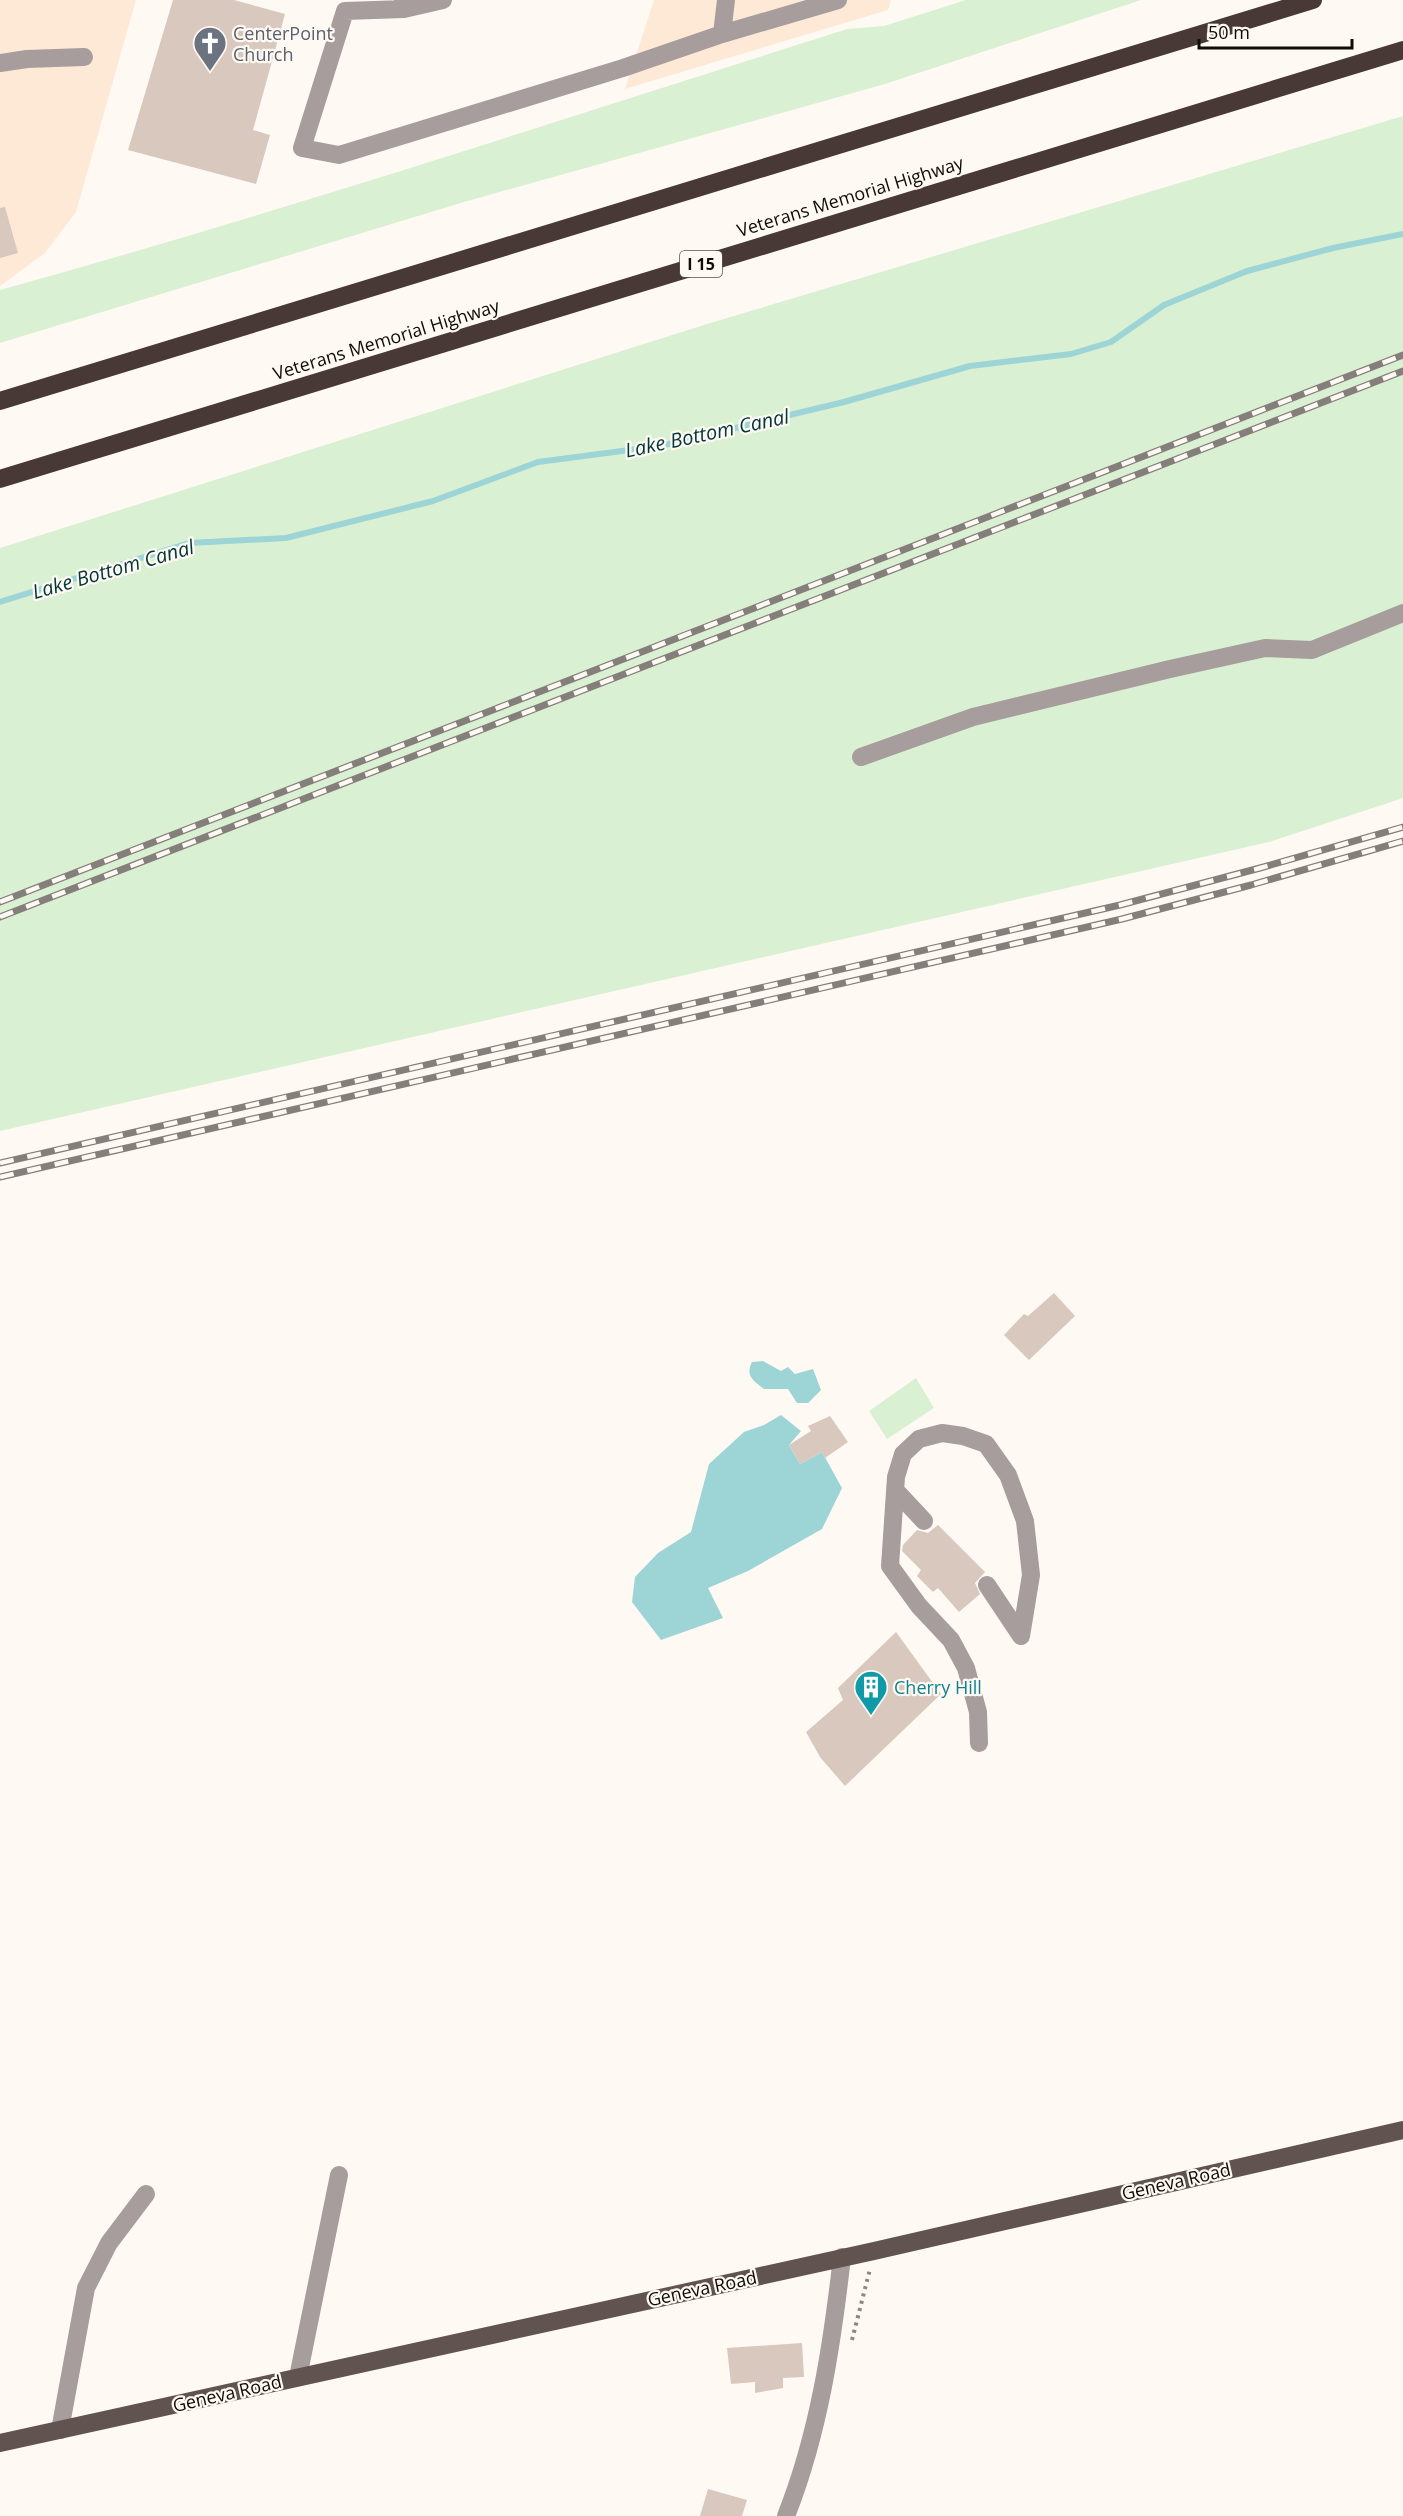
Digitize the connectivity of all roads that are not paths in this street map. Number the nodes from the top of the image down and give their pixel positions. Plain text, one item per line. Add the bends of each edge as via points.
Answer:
1 (443, 0) edge
2 (726, 0) edge
3 (838, 0) edge
4 (1313, 0) edge
5 (403, 4) edge
6 (722, 34) junction
7 (1403, 50) edge
8 (84, 57) dead end
9 (0, 63) edge
10 (0, 401) edge
11 (0, 479) edge
12 (1403, 613) edge
13 (861, 757) dead end
14 (895, 1490) junction
15 (924, 1521) dead end
16 (987, 1584) dead end
17 (979, 1743) dead end
18 (1403, 2130) edge
19 (339, 2175) dead end
20 (146, 2194) dead end
21 (842, 2257) junction
22 (298, 2377) junction
23 (60, 2430) junction
24 (0, 2443) edge
25 (786, 2516) edge

1 - 5 street
2 - 6 street
3 - 6 street
4 - 10 highway
5 - 6 street via 345,11 302,148 339,155
7 - 11 highway, Veterans Memorial Highway / I 15
8 - 9 street
12 - 13 street via 1312,650 1264,648 1170,669 973,717
14 - 15 street
14 - 16 street via 903,1454 919,1439 942,1433 986,1444 1008,1475 1025,1521 1031,1575 1021,1636
14 - 17 street via 890,1566 919,1606 951,1640 966,1668 978,1712
18 - 21 main road, Geneva Road
19 - 22 street
20 - 23 street via 109,2242 86,2288
21 - 22 main road, Geneva Road
21 - 25 street via 832,2345 820,2401 800,2482
22 - 23 main road, Geneva Road
23 - 24 main road, Geneva Road

